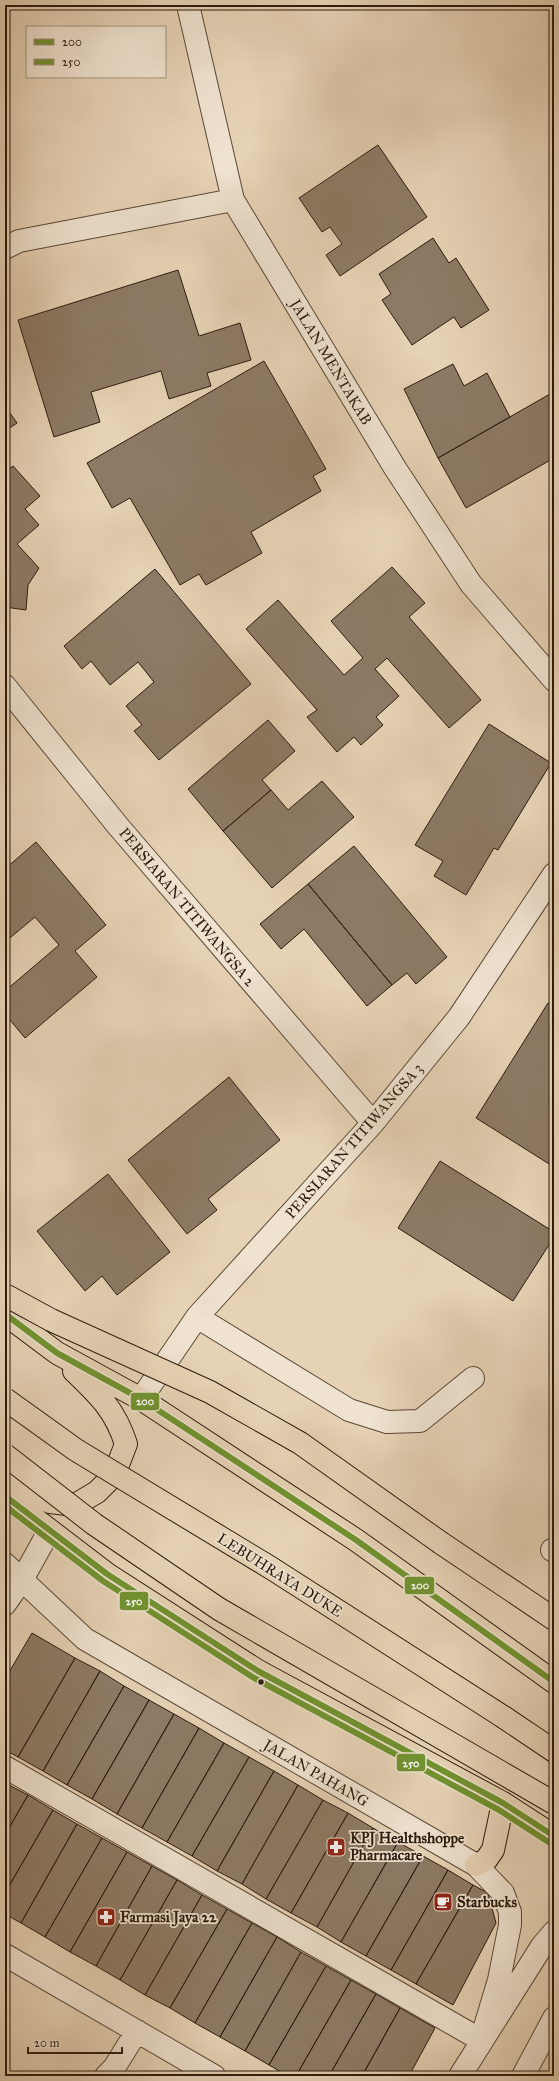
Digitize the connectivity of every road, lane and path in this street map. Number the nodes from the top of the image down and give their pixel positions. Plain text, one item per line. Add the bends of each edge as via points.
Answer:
1 (188, 5) edge
2 (233, 200) junction
3 (5, 248) edge
4 (554, 680) edge
5 (5, 686) edge
6 (554, 874) edge
7 (373, 1123) junction
8 (5, 1295) edge
9 (5, 1314) edge
10 (197, 1317) junction
11 (57, 1353) junction
12 (473, 1378) dead end
13 (5, 1399) edge
14 (141, 1399) junction
15 (5, 1455) edge
16 (5, 1483) edge
17 (5, 1496) edge
18 (49, 1531) junction
19 (5, 1564) edge
20 (22, 1580) junction
21 (5, 1604) edge
22 (554, 1619) edge
23 (554, 1682) edge
24 (554, 1751) edge
25 (5, 1767) edge
26 (503, 1803) junction
27 (554, 1803) edge
28 (554, 1836) edge
29 (476, 1866) junction
30 (550, 1944) edge
31 (5, 1955) edge
32 (554, 2018) edge
33 (137, 2031) junction
34 (482, 2040) junction
35 (201, 2073) edge
36 (106, 2076) edge
37 (460, 2076) edge
38 (523, 2076) edge

1 - 2 street, JALAN MENTAKAB
2 - 3 street via 19,241
2 - 4 street, JALAN MENTAKAB via 395,468 472,584
5 - 7 street, PERSIARAN TITIWANGSA 2 via 138,850
6 - 7 street, PERSIARAN TITIWANGSA 3 via 459,1017
7 - 10 street, PERSIARAN TITIWANGSA 3
8 - 22 main road, bridge via 51,1320 210,1392 300,1443
9 - 11 main road
10 - 12 street via 349,1410 387,1422 420,1421
10 - 14 street, PERSIARAN TITIWANGSA 3
11 - 14 main road
11 - 16 main road via 101,1397 119,1422 126,1444 114,1475 97,1492 74,1505 50,1502
13 - 24 main road, LEBUHRAYA DUKE, bridge via 76,1450 271,1568
14 - 23 main road via 356,1540
15 - 27 main road, bridge via 94,1524 219,1609
17 - 18 main road
18 - 20 street
18 - 26 main road via 107,1574 258,1671
19 - 20 street, JALAN PAHANG
20 - 21 street
20 - 29 street, JALAN PAHANG via 85,1639
25 - 34 street
26 - 28 main road
26 - 29 main road via 493,1850 486,1860
29 - 34 street, JALAN PAHANG via 503,1893 510,1912 499,1980
30 - 34 street
31 - 33 street
32 - 38 street
33 - 35 street
33 - 36 street via 114,2068
34 - 37 street

